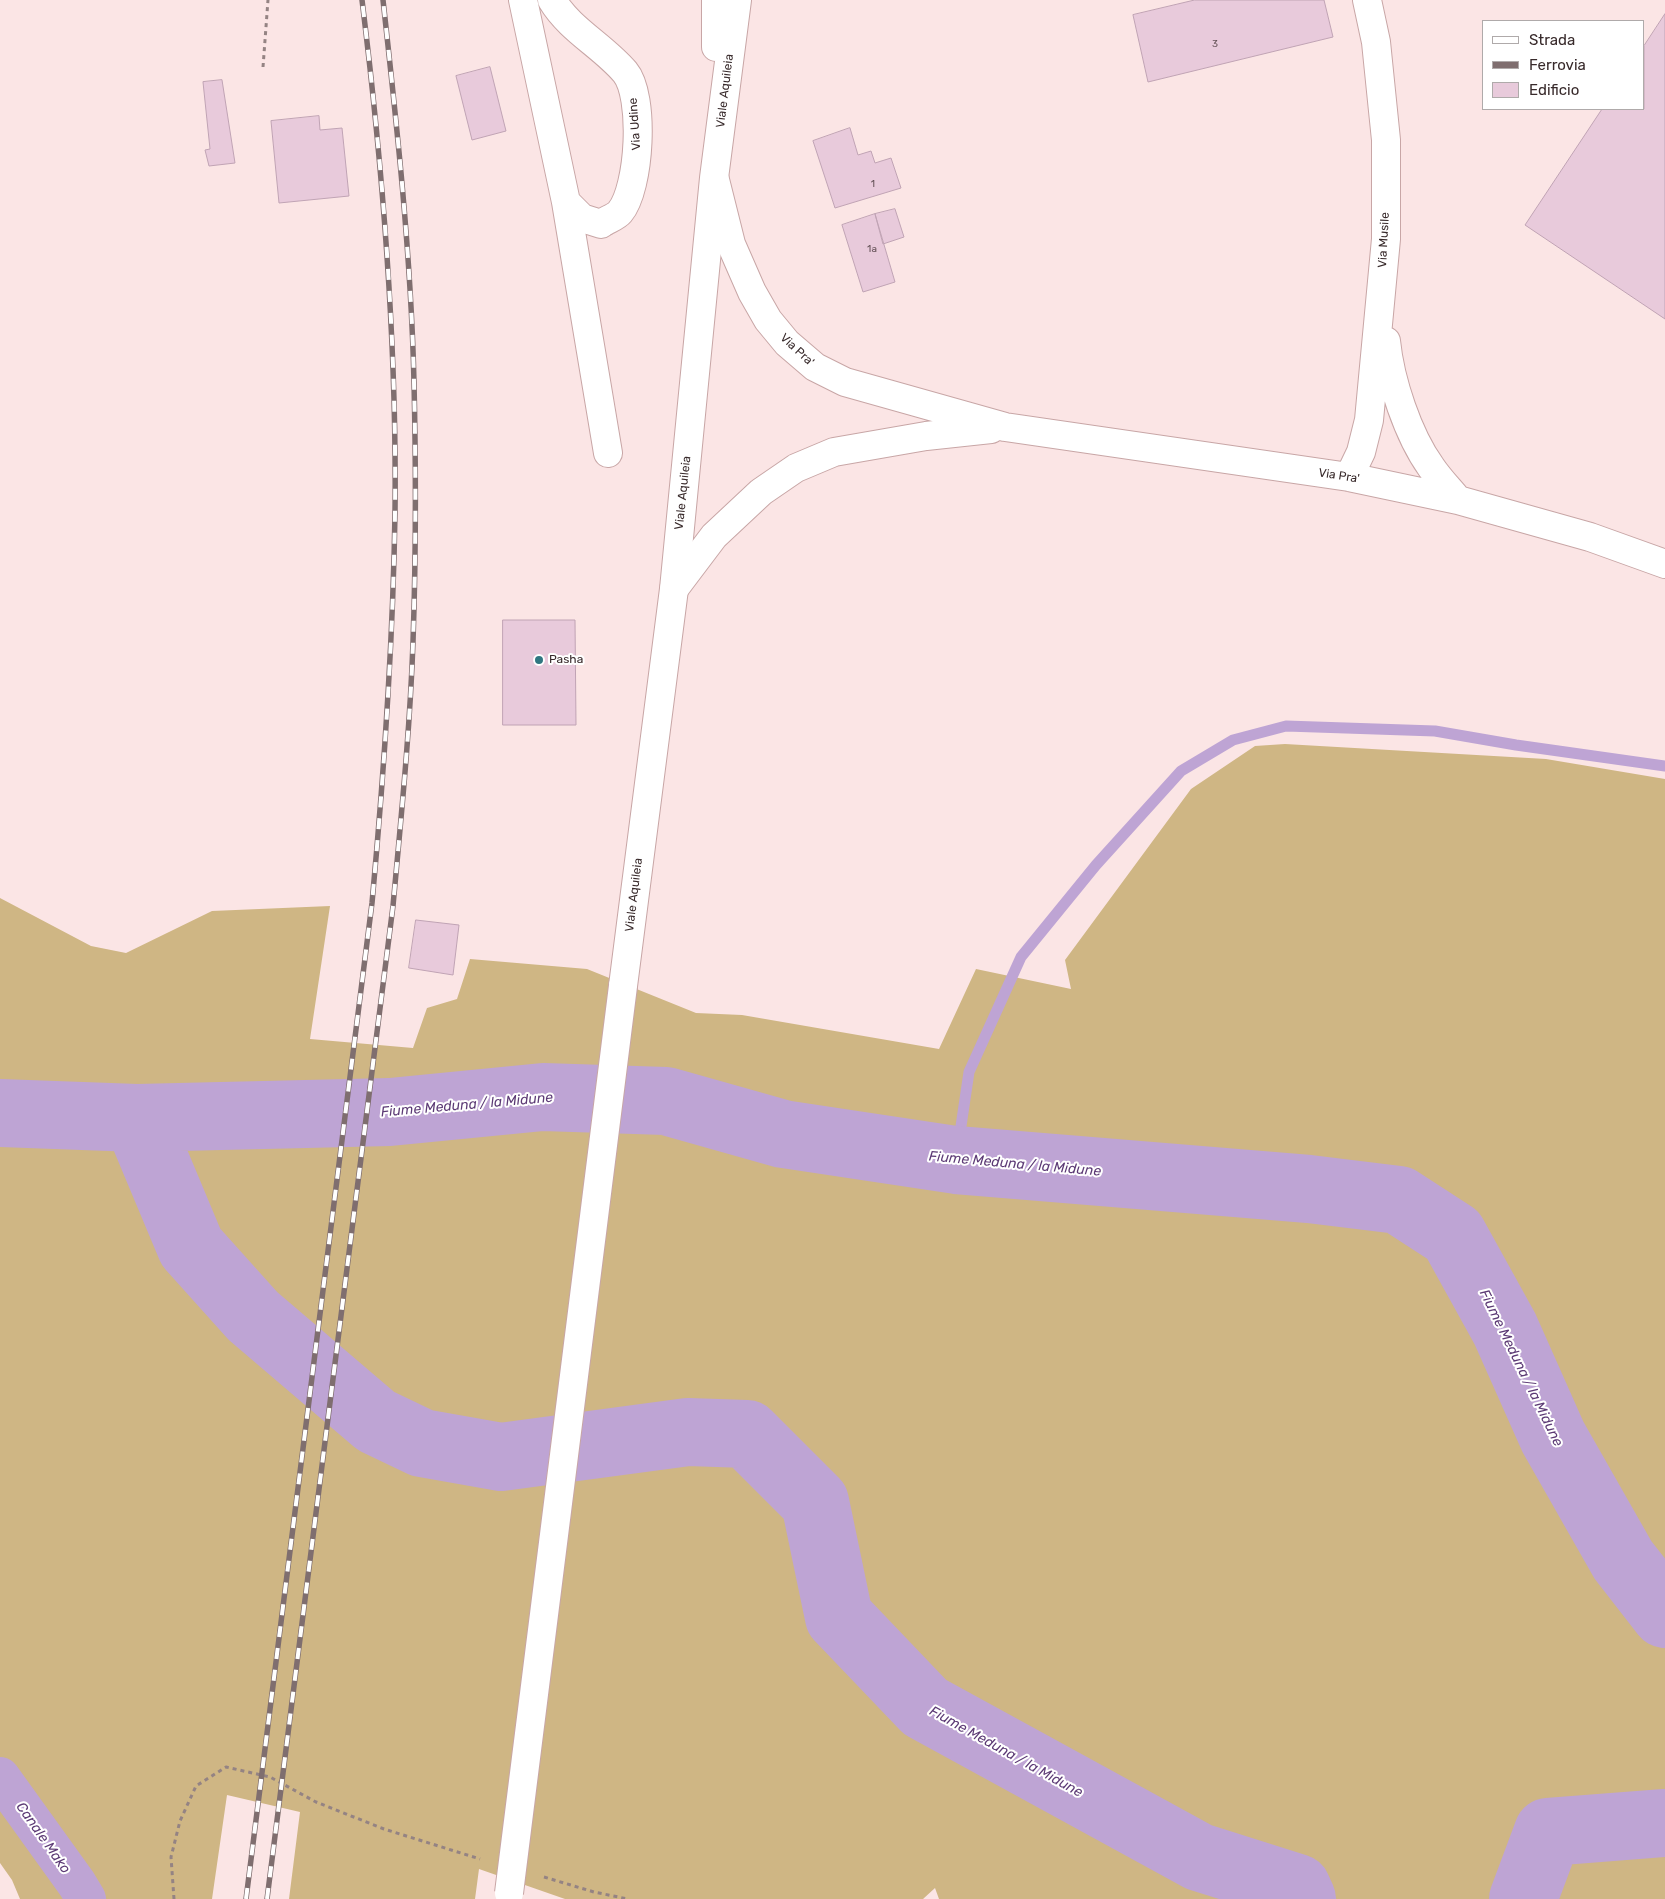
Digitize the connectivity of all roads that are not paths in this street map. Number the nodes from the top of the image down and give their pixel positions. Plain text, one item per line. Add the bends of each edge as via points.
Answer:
1 (523, 0) edge
2 (552, 0) edge
3 (716, 0) edge
4 (737, 0) edge
5 (756, 0) edge
6 (1367, 0) edge
7 (714, 178) junction
8 (566, 202) junction
9 (1381, 290) junction
10 (1004, 427) junction
11 (608, 454) dead end
12 (1349, 477) junction
13 (1458, 500) junction
14 (1665, 564) edge
15 (674, 589) junction
16 (508, 1896) edge

1 - 8 street
2 - 8 street, Via Udine via 584,36 626,74 637,116 637,162 632,185 620,212 600,224 582,218
3 - 7 street
4 - 7 street, Viale Aquileia
5 - 7 street
6 - 9 street, Via Musile via 1376,42 1386,140 1386,239
7 - 10 street, Via Pra' via 731,244 752,292 768,320 787,343 815,367 845,382
7 - 15 street, Viale Aquileia
8 - 11 street
9 - 12 street, Via Musile via 1370,420 1361,452
9 - 13 street via 1388,360 1398,397 1418,446
10 - 12 street, Via Pra'
10 - 15 street, Via Pra' via 834,452 796,468 761,492 714,536
12 - 13 street, Via Pra'
13 - 14 street, Via Pra' via 1590,537
15 - 16 street, Viale Aquileia, bridge

